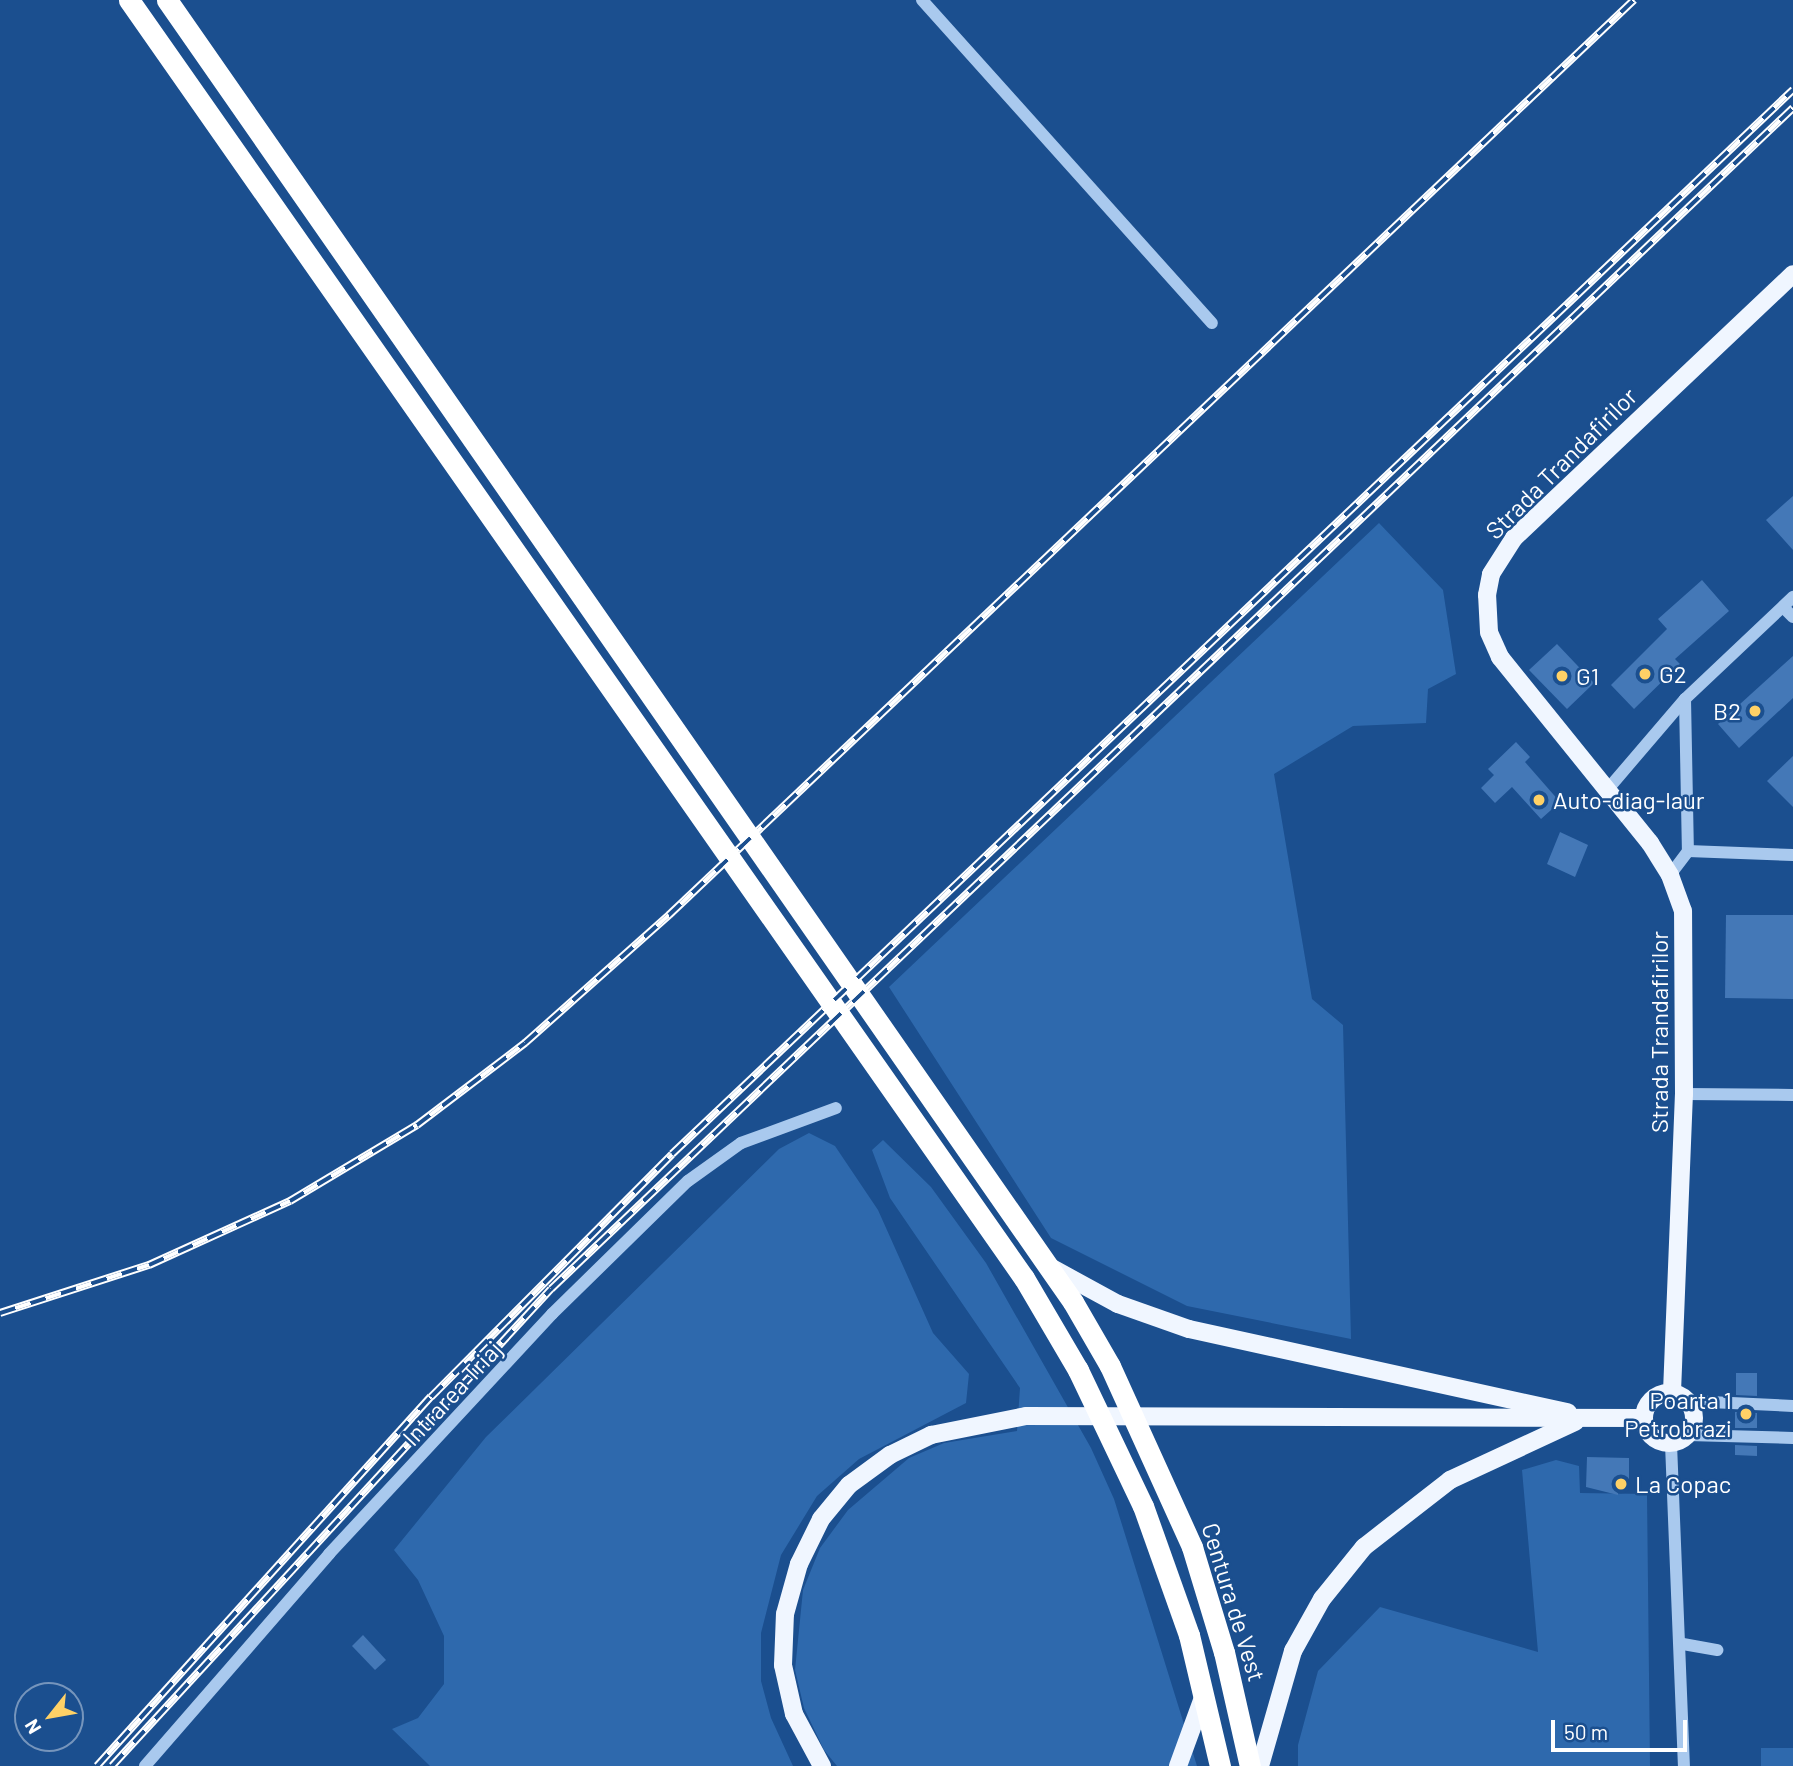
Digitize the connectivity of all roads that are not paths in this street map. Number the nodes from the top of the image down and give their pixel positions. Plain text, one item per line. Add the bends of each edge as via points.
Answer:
1 (129, 0) edge
2 (922, 0) edge
3 (170, 2) edge
4 (1793, 274) edge
5 (1212, 323) dead end
6 (1793, 597) edge
7 (1783, 607) junction
8 (1793, 617) edge
9 (1685, 699) junction
10 (1608, 789) junction
11 (1688, 851) junction
12 (1793, 855) edge
13 (1670, 875) junction
14 (1684, 1094) junction
15 (1793, 1095) edge
16 (836, 1108) dead end
17 (1050, 1267) junction
18 (1680, 1397) junction
19 (1793, 1406) edge
20 (1588, 1418) junction
21 (1643, 1418) junction
22 (1688, 1435) junction
23 (1793, 1437) edge
24 (1671, 1444) junction
25 (1683, 1644) junction
26 (1717, 1650) dead end
27 (1204, 1692) junction
28 (145, 1766) edge
29 (822, 1766) edge
30 (1178, 1766) edge
31 (1220, 1766) edge
32 (1250, 1766) edge
33 (1260, 1766) edge
34 (1684, 1766) edge

1 - 27 highway via 1024,1278 1078,1370 1124,1462 1175,1592
2 - 5 street via 1062,150
3 - 17 highway, Centura de Vest
4 - 10 main road, Strada Trandafirilor via 1514,538 1491,574 1487,619 1500,657
6 - 7 street
7 - 8 street
7 - 9 street
9 - 10 street
9 - 11 street
10 - 13 main road, Strada Trandafirilor
11 - 12 street
11 - 13 street
13 - 14 main road, Strada Trandafirilor via 1685,927
14 - 15 street
14 - 18 main road, Strada Trandafirilor
16 - 28 street, Intrarea Triaj via 741,1143 688,1181 552,1314 329,1554
17 - 20 main road via 1118,1304 1189,1329
17 - 32 highway, Centura de Vest via 1110,1366 1154,1457 1209,1596
18 - 19 street
18 - 21 main road via 1649,1402
18 - 22 main road via 1694,1415
20 - 21 main road
20 - 29 main road via 1026,1416 975,1422 911,1444 870,1469 835,1500 809,1540 791,1589 783,1639 785,1678 794,1714
20 - 33 main road via 1518,1444 1450,1480 1364,1547 1322,1599 1293,1651
21 - 24 main road via 1648,1434
22 - 23 street
22 - 24 main road
24 - 25 street
25 - 26 street
25 - 34 street
27 - 30 main road
27 - 31 highway

